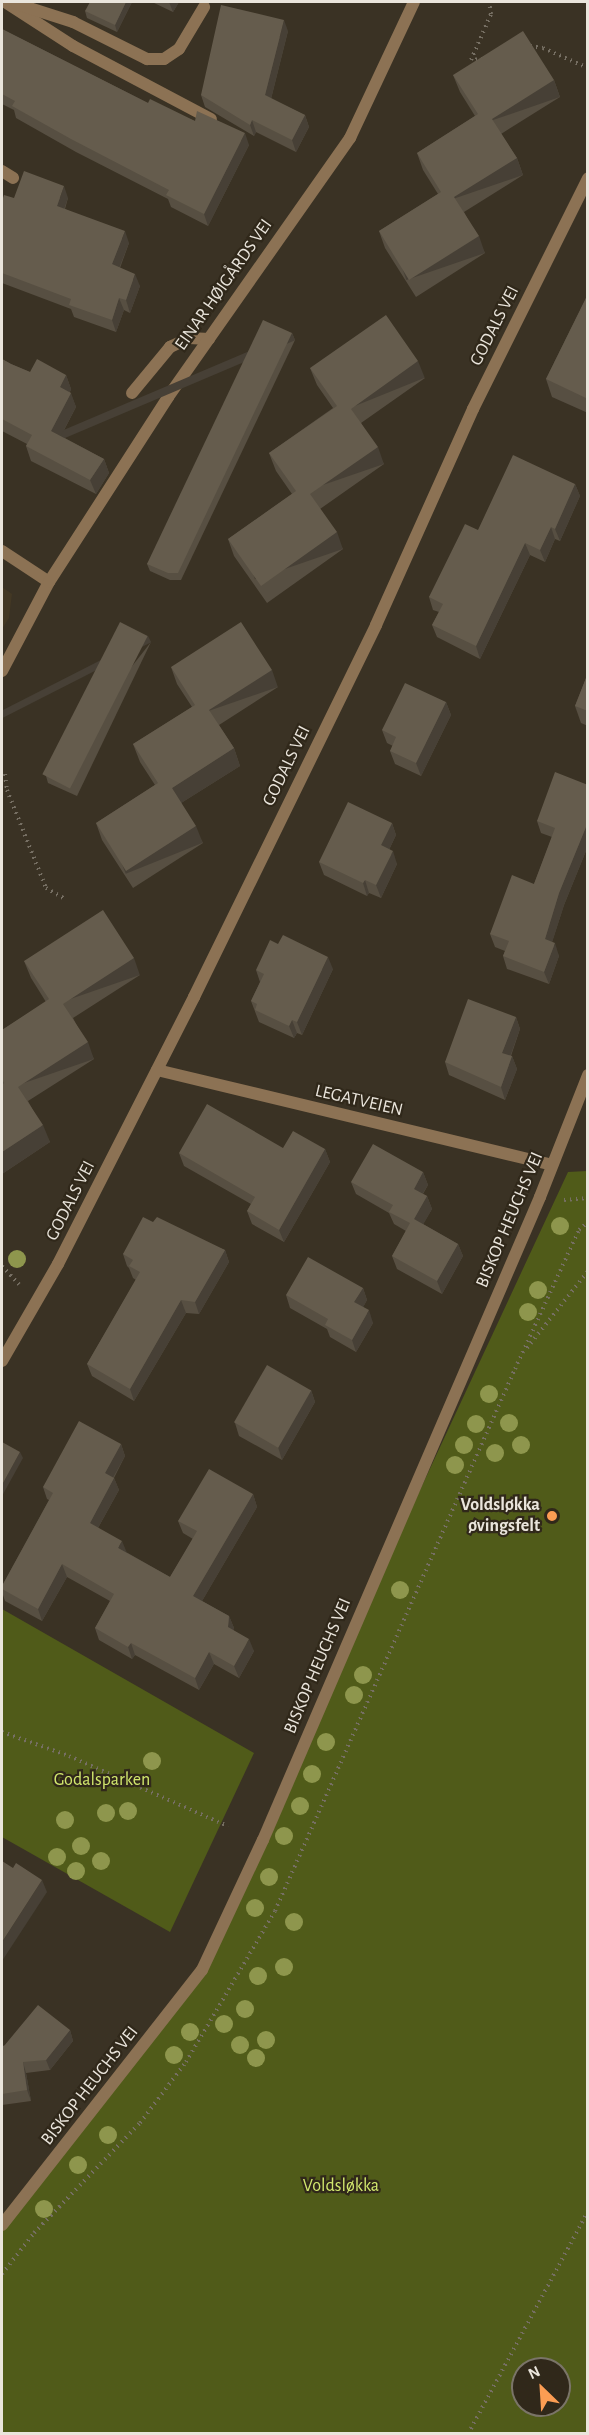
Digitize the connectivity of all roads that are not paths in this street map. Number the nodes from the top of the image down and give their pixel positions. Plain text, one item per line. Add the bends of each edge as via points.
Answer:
1 (5, 2) edge
2 (10, 2) edge
3 (414, 2) edge
4 (204, 7) dead end
5 (226, 127) edge
6 (588, 178) edge
7 (209, 339) junction
8 (132, 393) dead end
9 (2, 551) edge
10 (49, 582) junction
11 (2, 671) edge
12 (157, 1070) junction
13 (588, 1075) edge
14 (552, 1166) junction
15 (2, 1361) edge
16 (2, 2225) edge

1 - 5 street via 73,46
2 - 4 street via 73,22 147,58 164,59 178,50
3 - 7 street, EINAR HØIGÅRDS VEI via 350,138
6 - 12 street, GODALS VEI via 473,409 376,625
7 - 8 street via 189,338 170,347
7 - 10 street, EINAR HØIGÅRDS VEI
9 - 10 street
10 - 11 street, EINAR HØIGÅRDS VEI
12 - 14 street, LEGATVEIEN
12 - 15 street, GODALS VEI via 58,1264
13 - 14 street, BISKOP HEUCHS VEI
14 - 16 street, BISKOP HEUCHS VEI via 268,1830 202,1970

